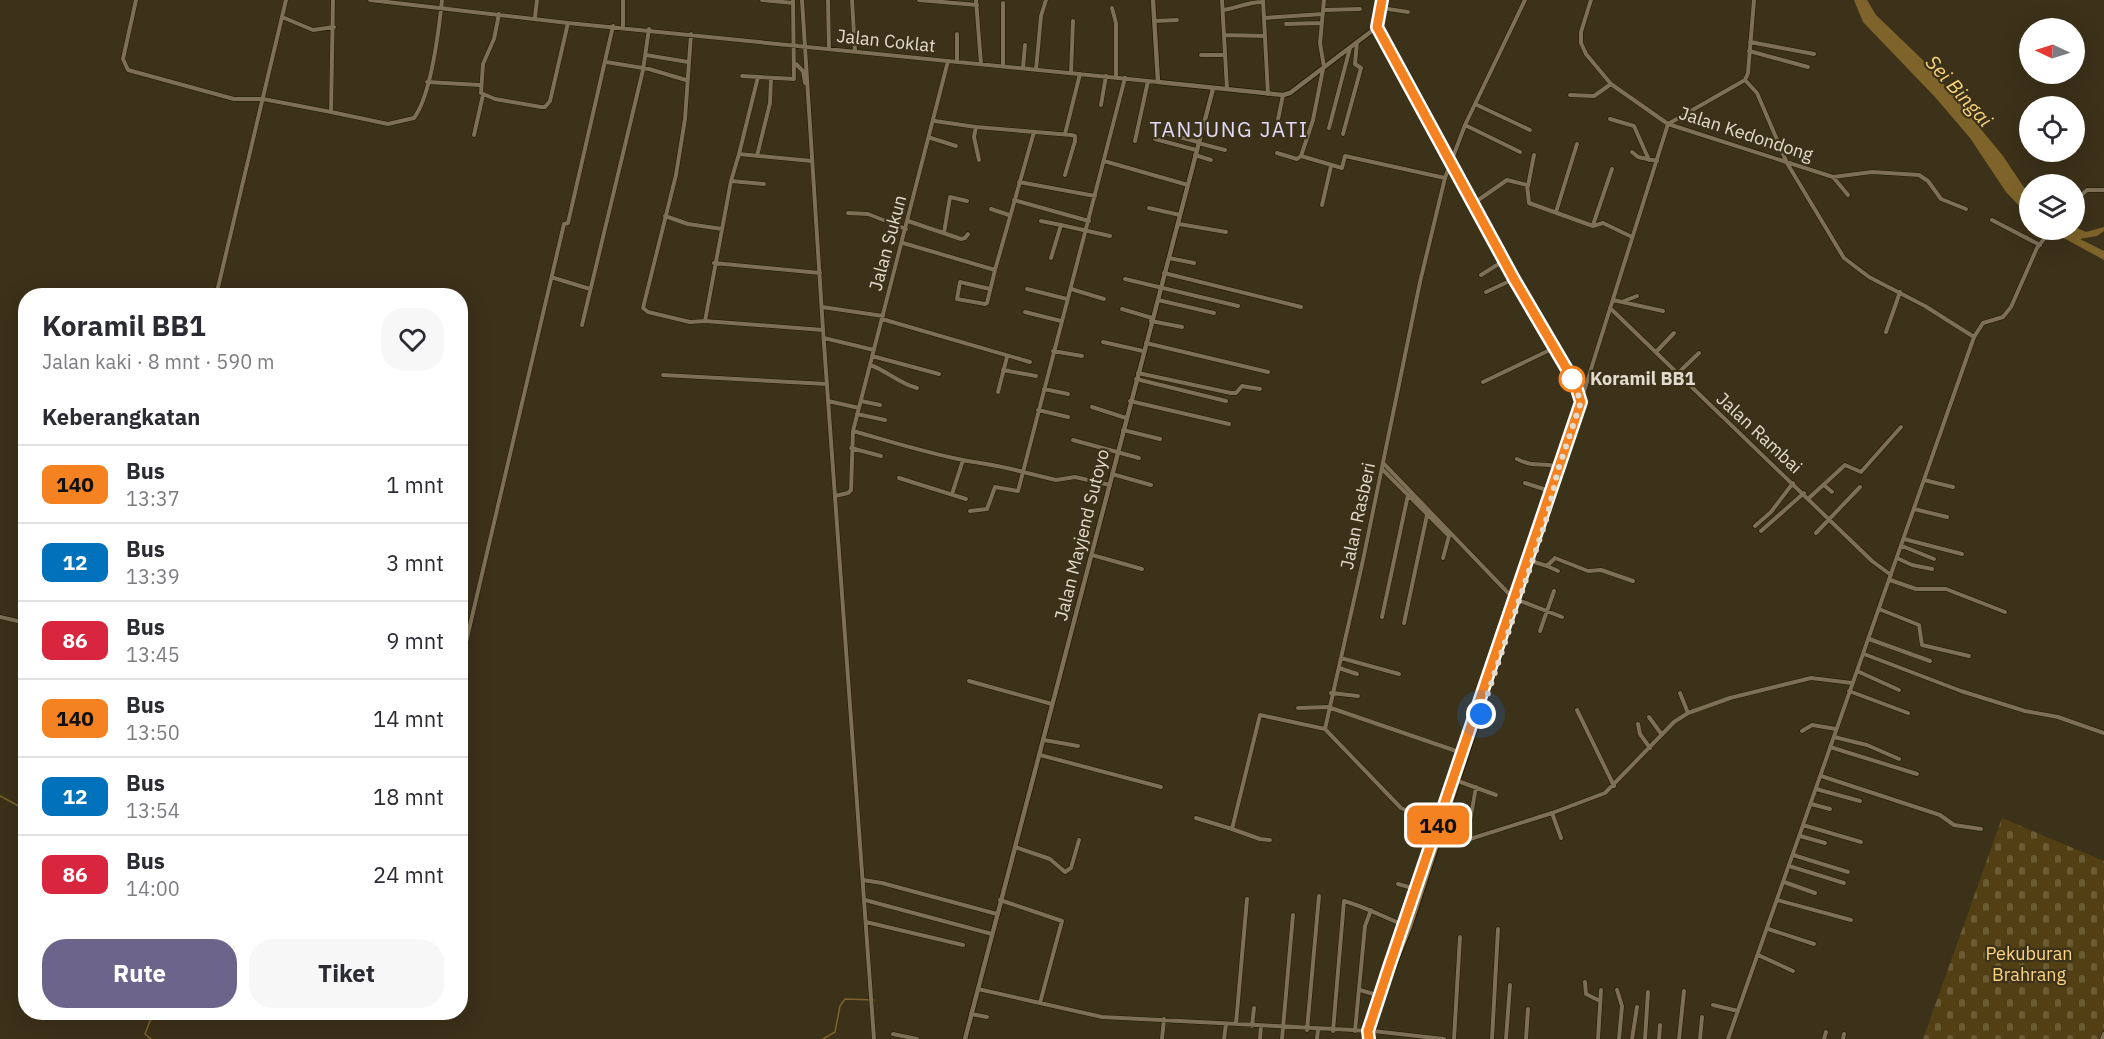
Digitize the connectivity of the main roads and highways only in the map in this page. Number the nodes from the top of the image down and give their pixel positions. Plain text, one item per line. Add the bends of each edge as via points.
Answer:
1 (1382, 0) edge
2 (1559, 469) junction
3 (1515, 600) junction
4 (1441, 826) junction
5 (1407, 927) junction
6 (1391, 967) junction
7 (1370, 1034) edge

1 - 2 main road via 1377,27 1575,383 1581,402
2 - 3 main road
2 - 3 main road
3 - 4 main road
3 - 4 main road
4 - 5 main road
4 - 5 main road via 1416,889
5 - 6 main road
6 - 7 main road
6 - 7 main road

